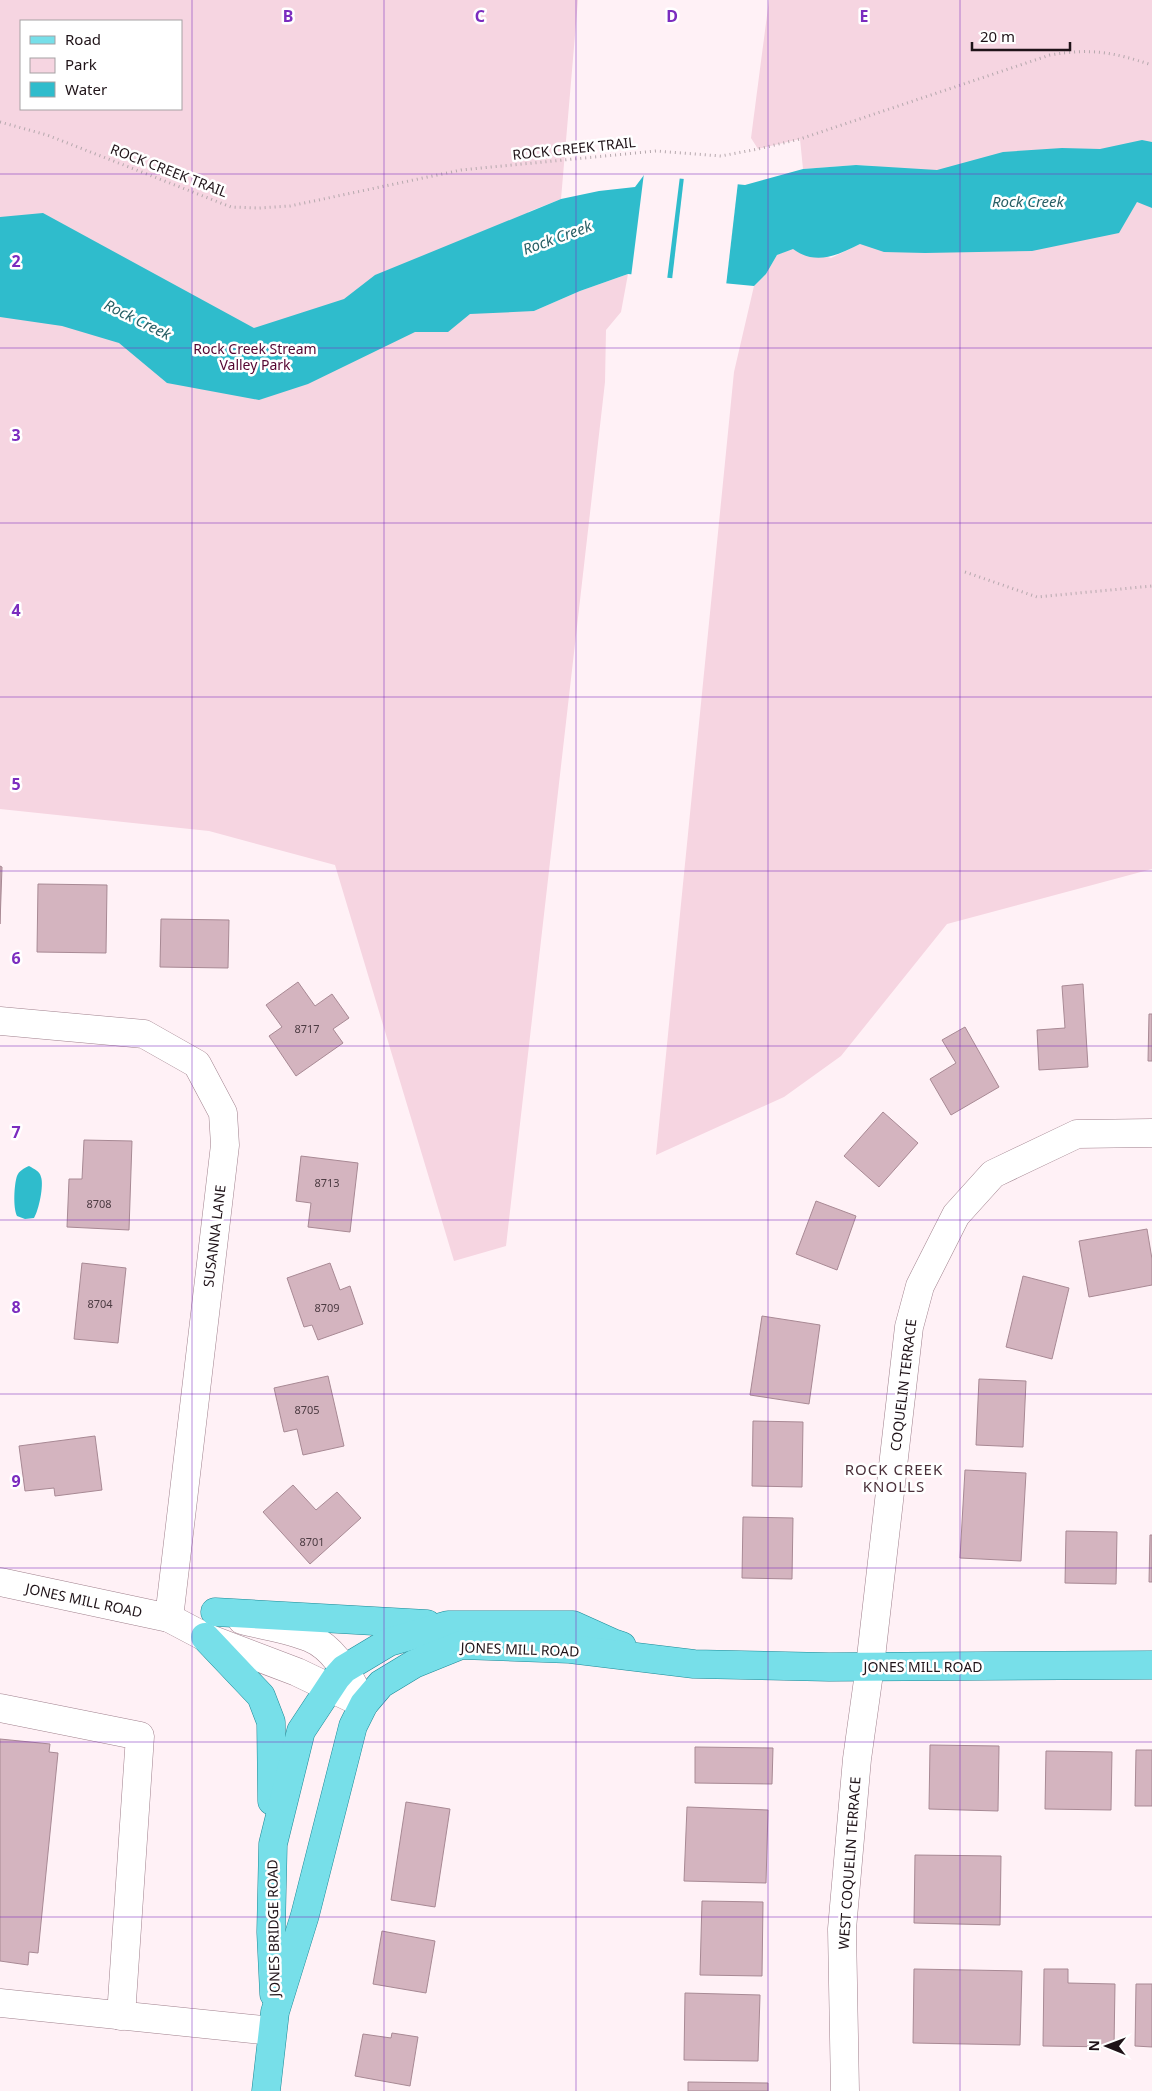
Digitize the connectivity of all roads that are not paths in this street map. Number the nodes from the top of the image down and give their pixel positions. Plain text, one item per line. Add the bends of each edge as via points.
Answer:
1 (0, 1021) edge
2 (1152, 1134) edge
3 (0, 1582) edge
4 (216, 1612) junction
5 (169, 1618) junction
6 (448, 1625) junction
7 (205, 1637) junction
8 (694, 1664) junction
9 (1152, 1665) edge
10 (870, 1666) junction
11 (337, 1678) junction
12 (364, 1704) junction
13 (0, 1708) edge
14 (273, 1844) junction
15 (0, 2003) edge
16 (121, 2016) junction
17 (274, 2022) junction
18 (266, 2091) edge
19 (846, 2091) edge

1 - 5 street, SUSANNA LANE via 144,1034 197,1064 223,1113 225,1145
2 - 10 street, COQUELIN TERRACE via 1077,1134 994,1174 956,1216 920,1286 909,1327
3 - 5 street, JONES MILL ROAD
4 - 5 street, JONES MILL ROAD
4 - 6 main road
4 - 11 street, JONES MILL ROAD via 311,1639 327,1650
5 - 7 street, JONES MILL ROAD
6 - 8 main road, JONES MILL ROAD via 573,1625 613,1643
6 - 11 main road, JONES MILL ROAD via 389,1642
7 - 11 street, JONES MILL ROAD via 297,1672
7 - 14 main road via 260,1696 271,1722
8 - 10 main road, JONES MILL ROAD
8 - 12 main road, JONES MILL ROAD via 570,1649 460,1644 414,1664 381,1684
9 - 10 main road, JONES MILL ROAD
10 - 19 street, WEST COQUELIN TERRACE via 857,1759 842,1928
11 - 12 street, JONES MILL ROAD
11 - 14 main road, JONES BRIDGE ROAD via 300,1731
12 - 17 main road, JONES BRIDGE ROAD via 353,1726
13 - 16 street via 140,1736
14 - 17 main road, JONES BRIDGE ROAD via 270,1932
15 - 16 street
16 - 17 street
17 - 18 main road, JONES BRIDGE ROAD

